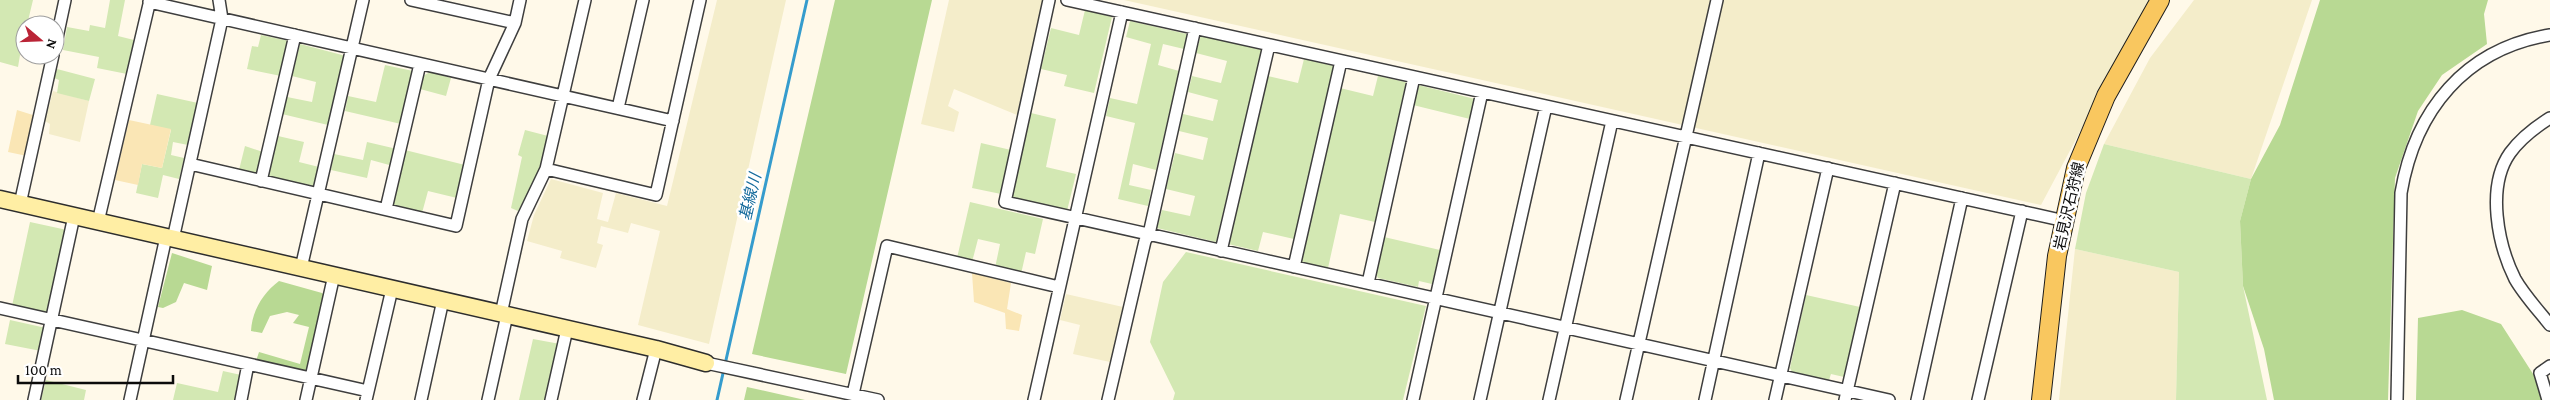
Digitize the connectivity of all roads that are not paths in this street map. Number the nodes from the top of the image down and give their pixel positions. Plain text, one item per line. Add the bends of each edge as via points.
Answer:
1 (66, 0) edge
2 (218, 0) edge
3 (363, 0) edge
4 (411, 0) edge
5 (520, 0) edge
6 (585, 0) edge
7 (643, 0) edge
8 (700, 0) edge
9 (1049, 0) edge
10 (1067, 0) edge
11 (1717, 0) edge
12 (2160, 0) edge
13 (150, 1) edge
14 (1122, 12) junction
15 (62, 15) edge
16 (222, 19) junction
17 (515, 24) junction
18 (1195, 28) junction
19 (2550, 34) edge
20 (295, 35) junction
21 (1269, 45) junction
22 (352, 48) junction
23 (1341, 61) junction
24 (420, 64) junction
25 (51, 65) edge
26 (1414, 77) junction
27 (489, 79) junction
28 (1482, 92) junction
29 (563, 96) junction
30 (1546, 106) junction
31 (618, 108) junction
32 (2550, 118) edge
33 (673, 121) junction
34 (1612, 121) junction
35 (1686, 137) junction
36 (1759, 153) junction
37 (190, 164) junction
38 (1828, 168) junction
39 (546, 169) junction
40 (262, 181) junction
41 (1895, 183) junction
42 (318, 194) junction
43 (1962, 198) junction
44 (0, 199) edge
45 (20, 204) junction
46 (386, 209) junction
47 (2022, 212) junction
48 (74, 216) junction
49 (1075, 218) junction
50 (2065, 221) junction
51 (98, 222) junction
52 (1149, 234) junction
53 (170, 238) junction
54 (1221, 250) junction
55 (1294, 267) junction
56 (301, 268) junction
57 (334, 275) junction
58 (1368, 283) junction
59 (1059, 287) junction
60 (392, 289) junction
61 (1436, 299) junction
62 (443, 300) junction
63 (0, 308) edge
64 (1500, 313) junction
65 (504, 314) junction
66 (52, 320) junction
67 (2550, 325) edge
68 (1565, 328) junction
69 (567, 329) junction
70 (144, 341) junction
71 (1639, 344) junction
72 (656, 349) junction
73 (1714, 361) junction
74 (706, 363) joint
75 (248, 364) junction
76 (2550, 366) edge
77 (1781, 376) junction
78 (311, 378) junction
79 (853, 394) junction
80 (1846, 395) edge
81 (367, 396) edge
82 (34, 400) edge
83 (130, 400) edge
84 (240, 400) edge
85 (306, 400) edge
86 (421, 400) edge
87 (488, 400) edge
88 (551, 400) edge
89 (644, 400) edge
90 (878, 400) edge
91 (1034, 400) edge
92 (1108, 400) edge
93 (1413, 400) edge
94 (1480, 400) edge
95 (1549, 400) edge
96 (1626, 400) edge
97 (1705, 400) edge
98 (1775, 400) edge
99 (1889, 400) edge
100 (1917, 400) edge
101 (1978, 400) edge
102 (2041, 400) edge
103 (2397, 400) edge
104 (2548, 400) edge

1 - 15 street
2 - 16 street
3 - 22 street
4 - 17 street
5 - 17 street
6 - 29 street
7 - 31 street
8 - 33 street
9 - 49 street via 1005,202
10 - 14 street
11 - 35 street
12 - 50 main road, 岩見沢石狩線 via 2106,96 2076,168
13 - 16 street
13 - 51 street
14 - 18 street
14 - 49 street
16 - 20 street
16 - 37 street
17 - 27 street
18 - 21 street
18 - 52 street
19 - 103 street via 2500,49 2468,69 2443,94 2422,125 2406,166 2401,193
20 - 22 street
20 - 40 street
21 - 23 street
21 - 54 street
22 - 24 street
22 - 42 street
23 - 26 street
23 - 55 street
24 - 27 street
24 - 46 street
25 - 45 street
26 - 28 street
26 - 58 street
27 - 29 street
27 - 46 street via 456,226
28 - 30 street
28 - 61 street
29 - 31 street
29 - 39 street
30 - 34 street
30 - 64 street
31 - 33 street
32 - 67 street via 2526,134 2509,155 2500,178 2497,204 2502,244 2516,280
33 - 39 street via 656,195
34 - 35 street
34 - 68 street
35 - 36 street
35 - 71 street
36 - 38 street
36 - 73 street
37 - 40 street
37 - 53 street
38 - 41 street
38 - 77 street
39 - 65 street via 522,219
40 - 42 street
41 - 43 street
41 - 80 street
42 - 46 street
42 - 56 street
43 - 47 street
43 - 100 street
44 - 45 street
45 - 48 street
47 - 50 street
47 - 101 street
48 - 51 street
48 - 66 street
49 - 52 street
49 - 59 street
50 - 102 main road, 岩見沢石狩線 via 2057,256
51 - 53 street
52 - 54 street
52 - 92 street
53 - 56 street
53 - 70 street
54 - 55 street
55 - 58 street
56 - 57 street
57 - 60 street
57 - 78 street
58 - 61 street
59 - 79 street via 887,246
59 - 91 street
60 - 62 street
60 - 81 street
61 - 64 street
61 - 93 street
62 - 65 street
62 - 86 street
63 - 66 street
64 - 68 street
64 - 94 street
65 - 69 street
65 - 87 street
66 - 70 street
66 - 82 street
68 - 71 street
68 - 95 street
69 - 72 street
69 - 88 street
70 - 75 street
70 - 83 street
71 - 73 street
71 - 96 street
72 - 74 street
72 - 89 street
73 - 77 street
73 - 97 street
74 - 79 street
75 - 78 street
75 - 84 street
76 - 104 street via 2540,373
77 - 80 street
77 - 98 street
78 - 81 street
78 - 85 street
79 - 90 street
80 - 99 street

